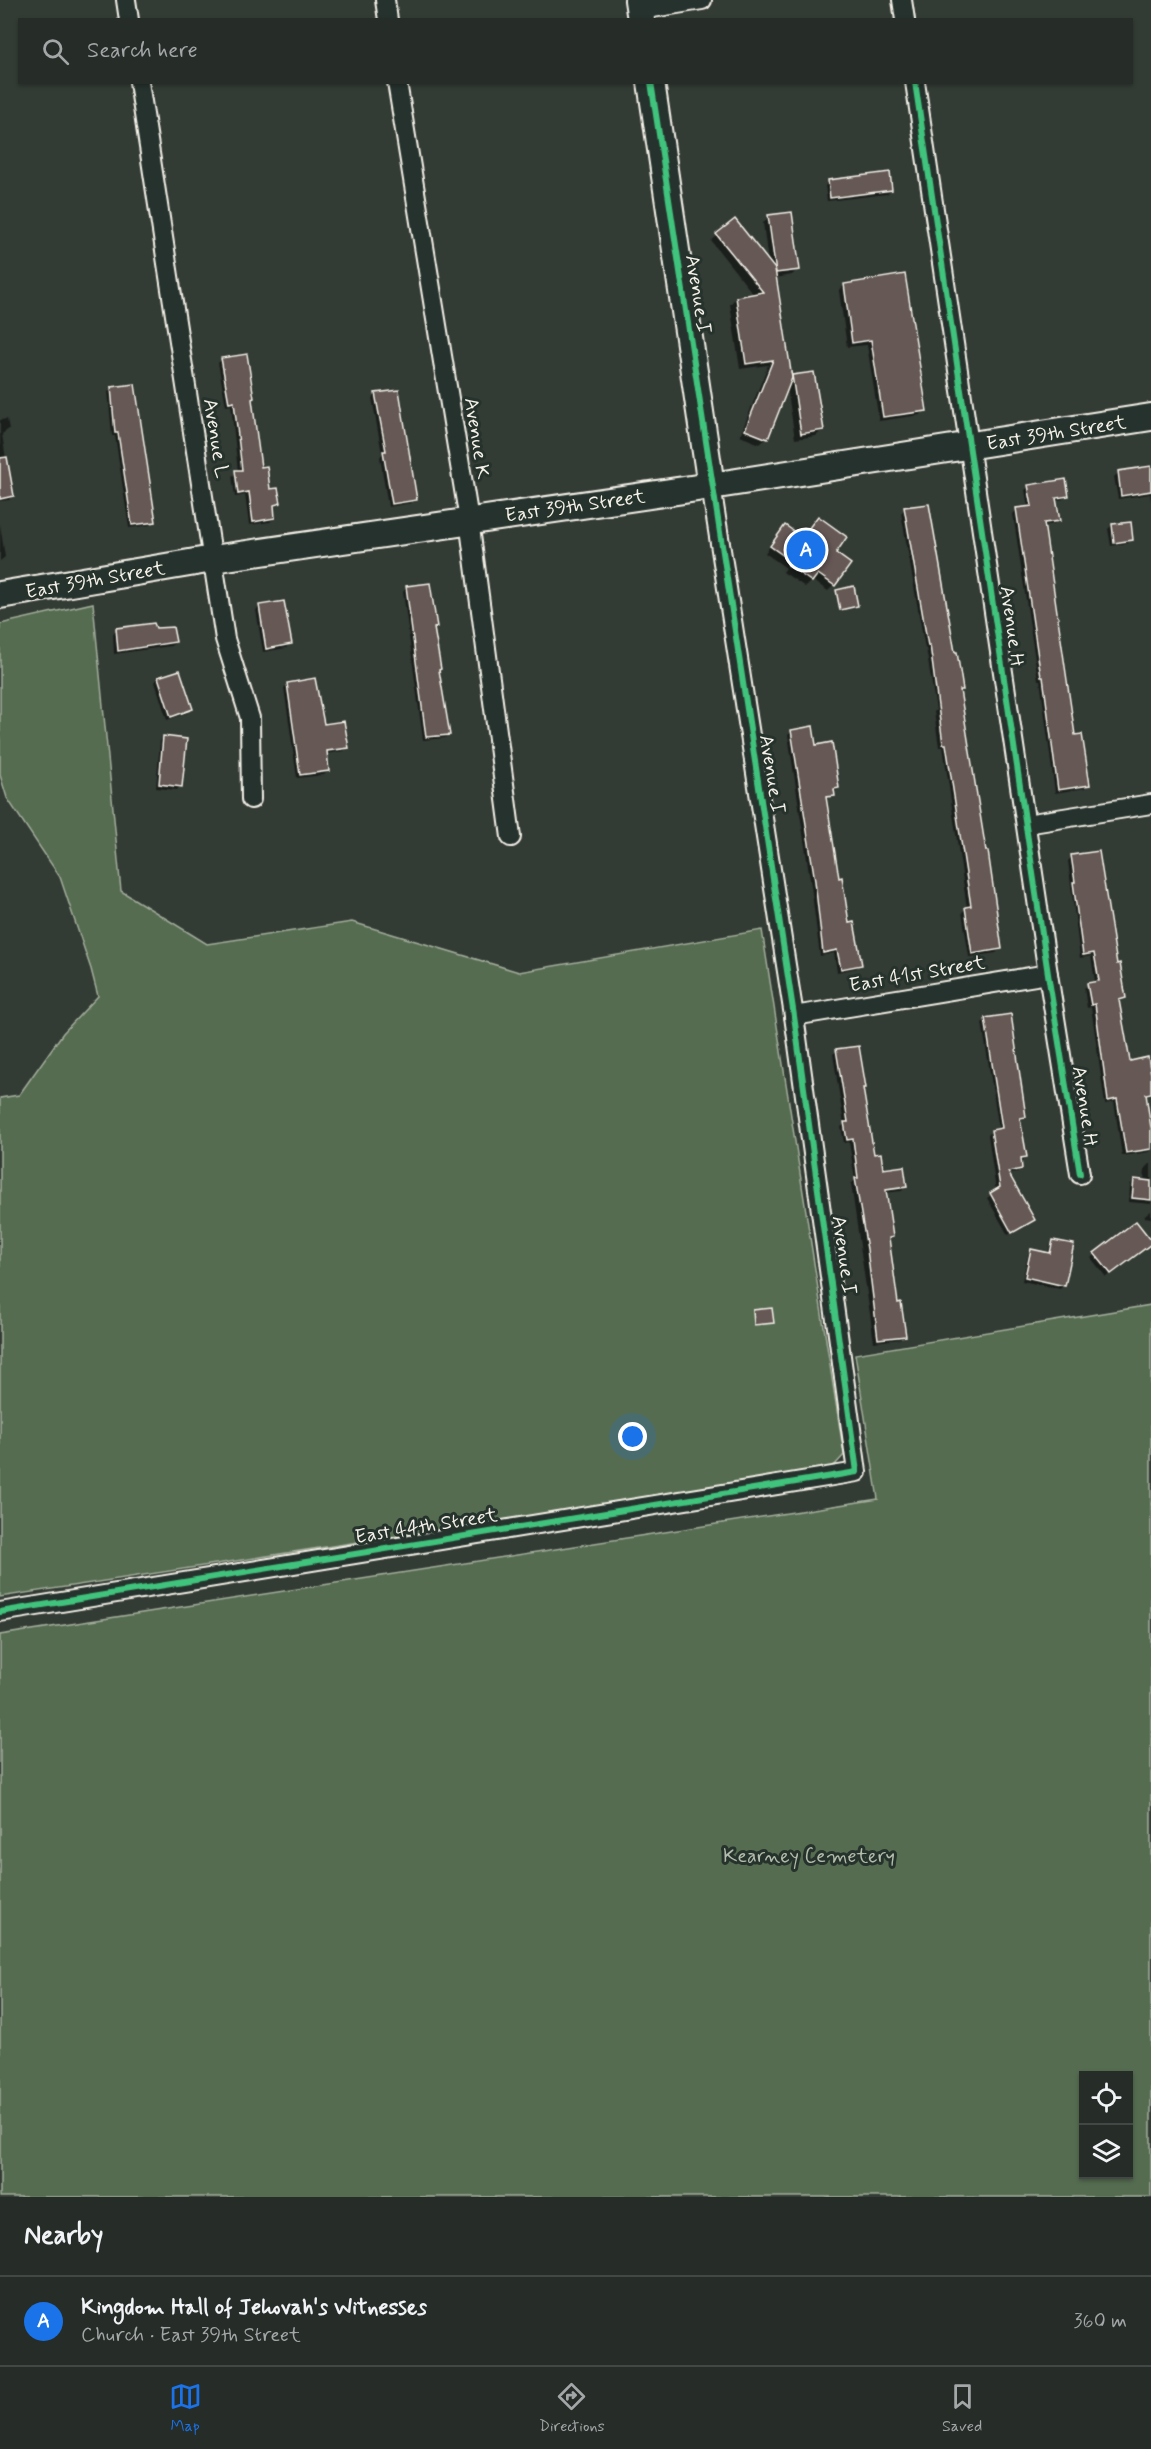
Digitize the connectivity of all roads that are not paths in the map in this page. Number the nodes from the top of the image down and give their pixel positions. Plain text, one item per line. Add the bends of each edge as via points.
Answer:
1 (126, 0) edge
2 (385, 0) edge
3 (702, 0) edge
4 (902, 0) edge
5 (640, 10) edge
6 (129, 18) edge
7 (388, 18) edge
8 (905, 18) edge
9 (139, 84) edge
10 (398, 84) edge
11 (651, 84) edge
12 (915, 84) edge
13 (1151, 417) edge
14 (970, 446) junction
15 (711, 486) junction
16 (469, 520) junction
17 (213, 559) junction
18 (0, 595) edge
19 (251, 799) dead end
20 (1151, 804) edge
21 (1026, 824) junction
22 (511, 837) dead end
23 (1048, 974) junction
24 (794, 1016) junction
25 (1080, 1174) dead end
26 (857, 1472) joint
27 (0, 1612) edge

1 - 6 street
2 - 7 street
3 - 5 street
4 - 8 street
9 - 17 street, Avenue L
10 - 16 street, Avenue K
11 - 15 main road, Avenue I
12 - 14 street, Avenue H
13 - 14 main road, East 39th Street
14 - 15 main road, East 39th Street
14 - 21 street, Avenue H
15 - 16 main road, East 39th Street
15 - 24 street, Avenue I
16 - 17 main road, East 39th Street
16 - 22 street, Avenue K
17 - 18 main road, East 39th Street
17 - 19 street, Avenue L via 225,639 250,718
20 - 21 street
21 - 23 street, Avenue H
23 - 24 street, East 41st Street
23 - 25 street, Avenue H
24 - 26 street, Avenue I
26 - 27 street, East 44th Street

